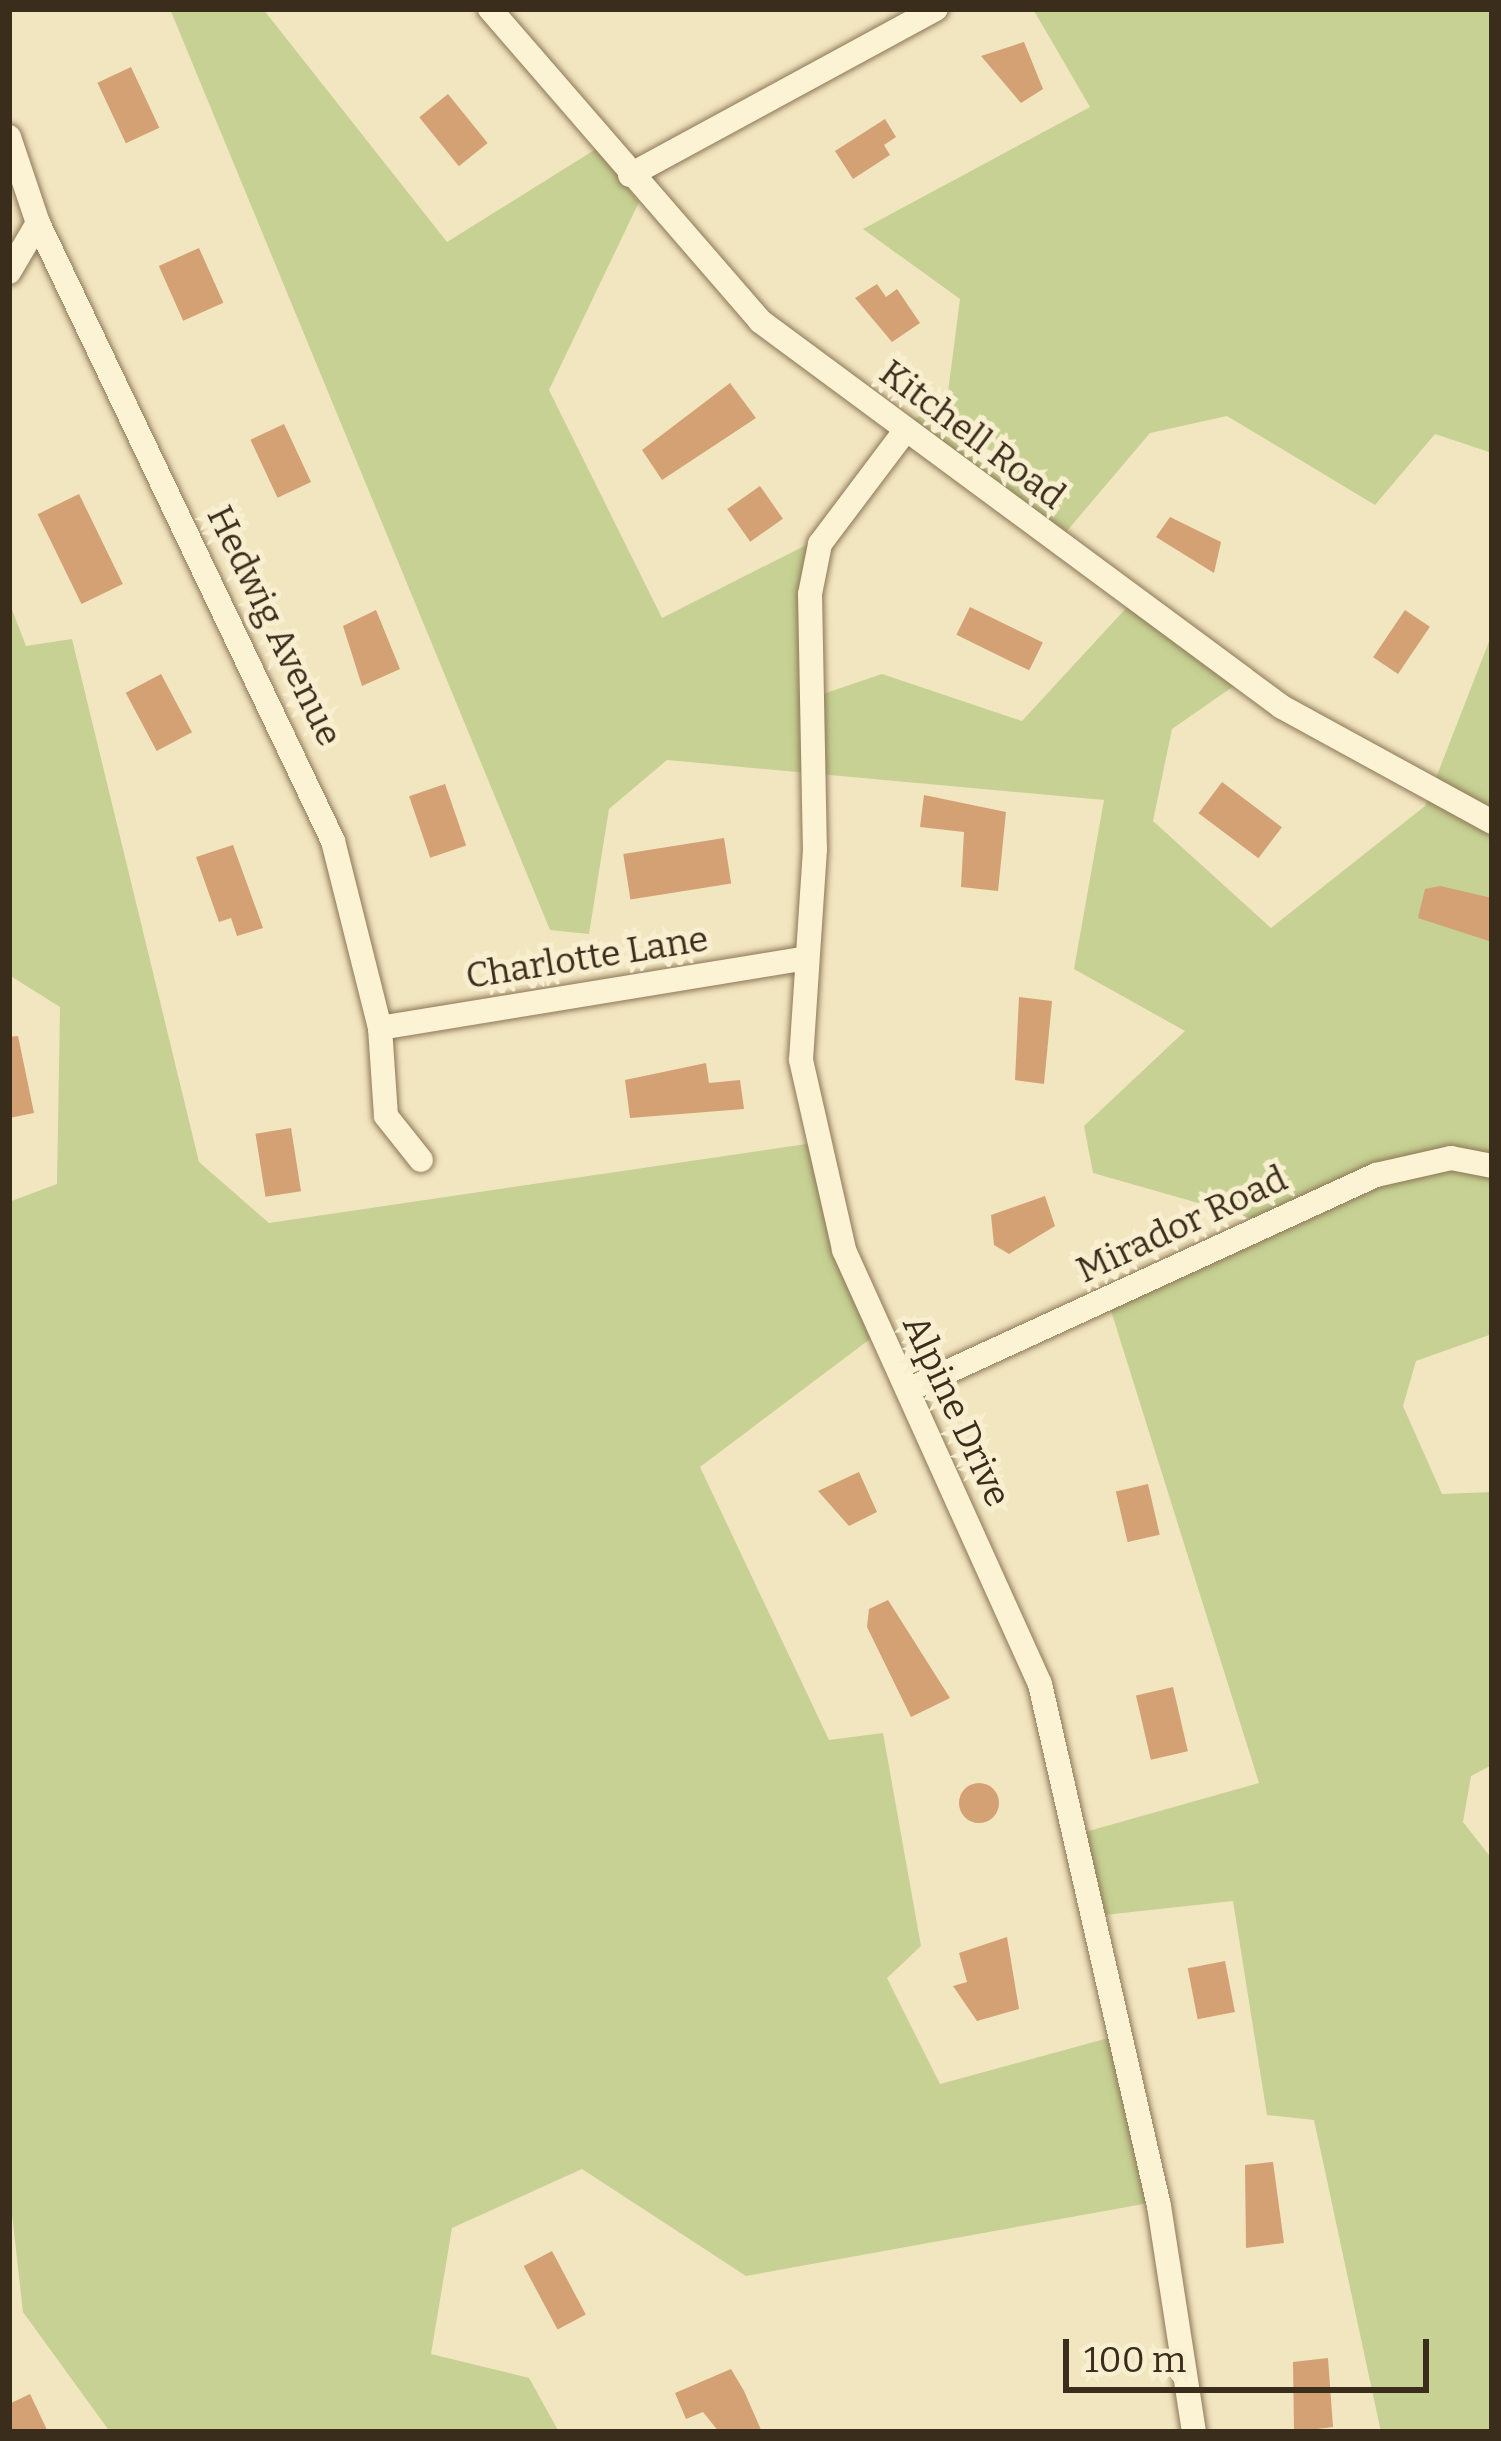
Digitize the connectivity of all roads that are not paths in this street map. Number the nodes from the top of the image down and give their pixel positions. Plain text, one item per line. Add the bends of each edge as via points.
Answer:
1 (490, 9) edge
2 (936, 9) edge
3 (9, 136) edge
4 (630, 175) junction
5 (38, 224) junction
6 (9, 272) edge
7 (905, 431) junction
8 (1492, 822) edge
9 (806, 958) junction
10 (380, 1028) junction
11 (422, 1160) dead end
12 (1492, 1166) edge
13 (910, 1389) junction
14 (1194, 2432) edge

1 - 4 street, Kitchell Road
2 - 4 street
3 - 5 street, Hedwig Avenue
4 - 7 street, Kitchell Road via 760,321
5 - 6 street
5 - 10 street, Hedwig Avenue via 297,756 333,841
7 - 8 street, Kitchell Road via 1282,707
7 - 9 street, Alpine Drive via 820,544 810,594
9 - 10 street, Charlotte Lane
9 - 13 street, Alpine Drive via 812,1129 844,1250
10 - 11 street, Hedwig Avenue via 386,1116
12 - 13 street, Mirador Road via 1451,1158 1376,1174
13 - 14 street, Alpine Drive via 1040,1684 1159,2206

